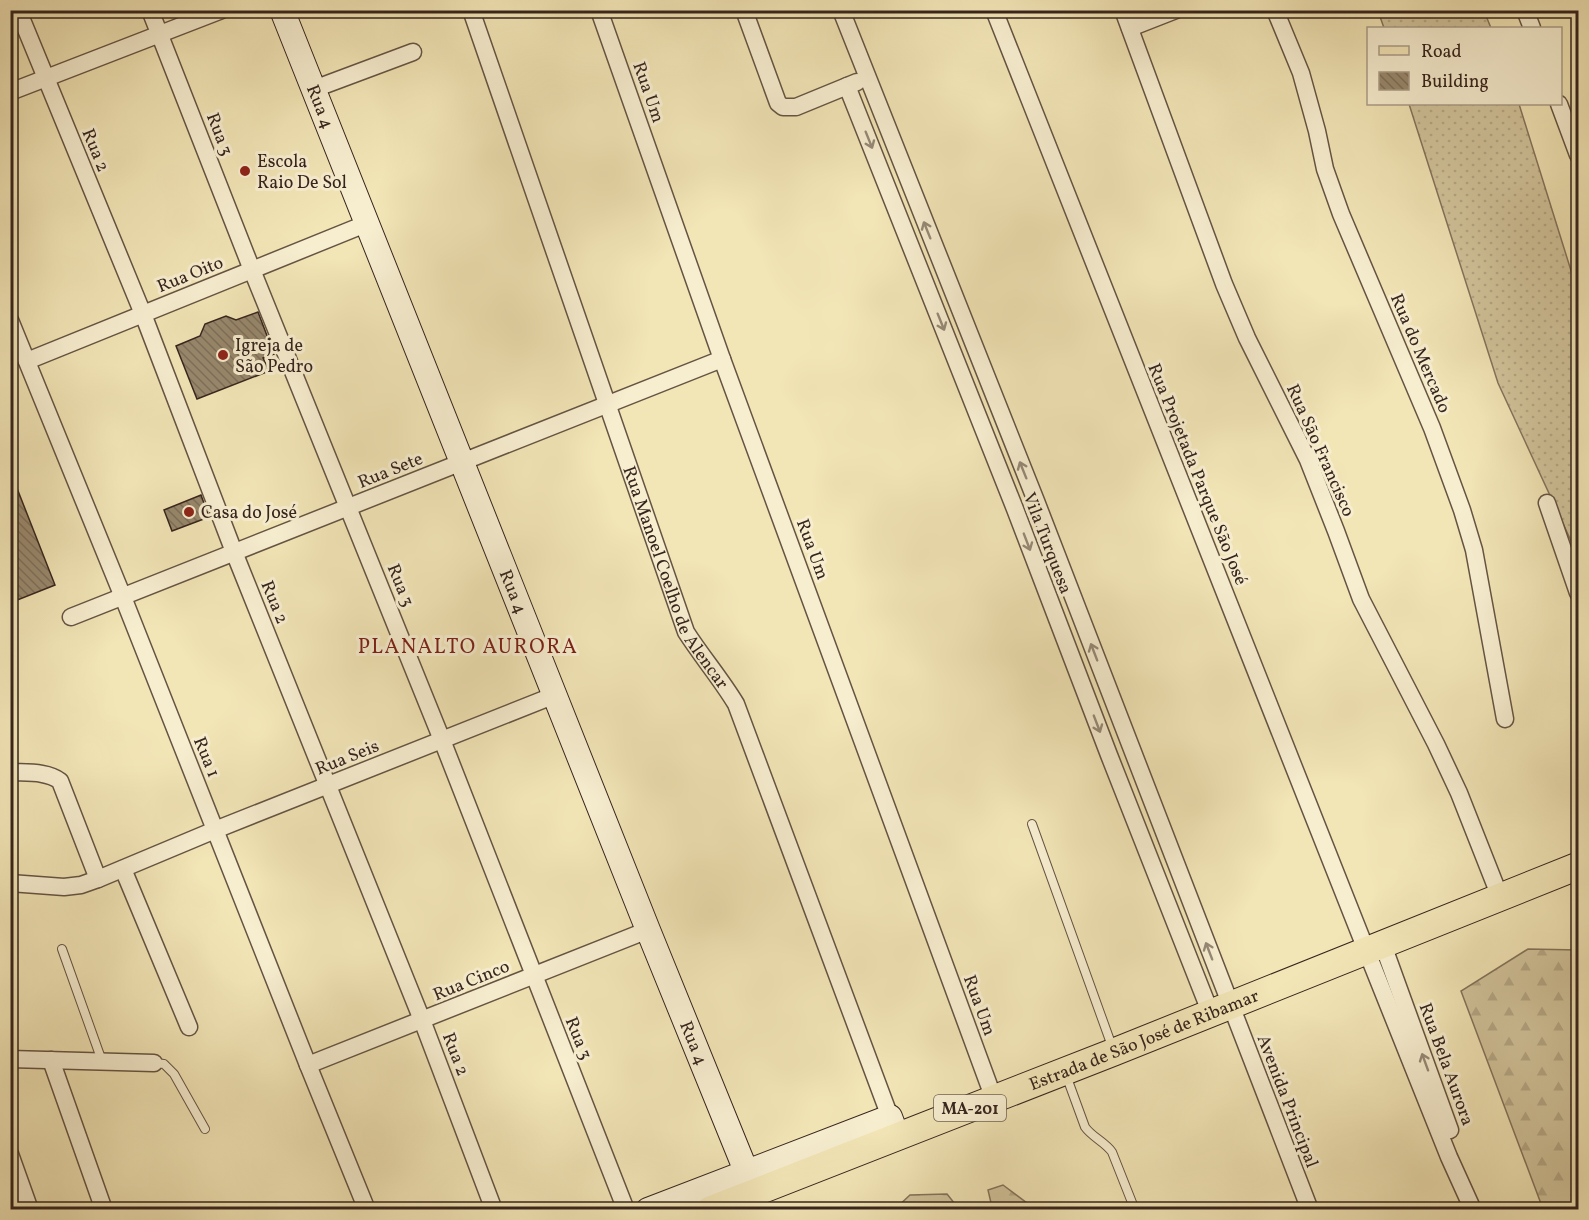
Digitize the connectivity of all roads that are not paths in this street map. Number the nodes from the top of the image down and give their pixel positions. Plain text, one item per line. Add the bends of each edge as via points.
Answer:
1 (18, 10) edge
2 (150, 10) edge
3 (222, 10) edge
4 (282, 10) edge
5 (471, 10) edge
6 (599, 10) edge
7 (744, 10) edge
8 (841, 10) edge
9 (994, 10) edge
10 (1123, 10) edge
11 (1176, 10) edge
12 (1275, 10) edge
13 (1525, 10) edge
14 (1532, 27) edge
15 (1130, 28) junction
16 (160, 35) junction
17 (413, 52) dead end
18 (867, 78) junction
19 (45, 79) junction
20 (847, 86) junction
21 (314, 89) junction
22 (10, 92) edge
23 (1559, 105) edge
24 (1578, 155) edge
25 (368, 223) junction
26 (937, 255) junction
27 (918, 263) junction
28 (252, 270) junction
29 (142, 314) junction
30 (10, 320) edge
31 (722, 359) junction
32 (27, 361) junction
33 (607, 405) junction
34 (461, 462) junction
35 (1036, 501) junction
36 (1547, 503) dead end
37 (349, 507) junction
38 (1015, 509) junction
39 (234, 552) junction
40 (1578, 593) edge
41 (123, 597) junction
42 (71, 617) dead end
43 (555, 695) junction
44 (1505, 719) dead end
45 (442, 740) junction
46 (1131, 747) junction
47 (1109, 755) junction
48 (10, 772) edge
49 (328, 785) junction
50 (1032, 824) dead end
51 (215, 830) junction
52 (1578, 866) edge
53 (123, 869) junction
54 (98, 879) junction
55 (10, 883) edge
56 (1500, 897) junction
57 (648, 930) junction
58 (1375, 948) junction
59 (62, 949) dead end
60 (534, 976) junction
61 (1221, 1010) junction
62 (422, 1020) junction
63 (189, 1027) dead end
64 (1114, 1052) junction
65 (10, 1059) edge
66 (51, 1060) junction
67 (102, 1061) junction
68 (154, 1063) joint
69 (308, 1065) junction
70 (1064, 1072) junction
71 (994, 1099) junction
72 (894, 1127) junction
73 (205, 1128) dead end
74 (10, 1154) edge
75 (746, 1171) junction
76 (1471, 1203) edge
77 (30, 1209) edge
78 (104, 1209) edge
79 (367, 1209) edge
80 (494, 1209) edge
81 (626, 1209) edge
82 (648, 1209) edge
83 (710, 1209) edge
84 (1135, 1209) edge
85 (1310, 1209) edge

1 - 19 street, Rua 2
2 - 16 street, Rua 3
3 - 16 street
4 - 21 street, Rua 4
5 - 33 street, Rua Manoel Coelho de Alencar
6 - 31 street, Rua Um
7 - 20 street via 780,106 796,106
8 - 18 street, Vila Turquesa
9 - 58 street, Rua Projetada Parque São José
10 - 15 street, Rua São Francisco
11 - 15 street
12 - 44 street, Rua do Mercado via 1301,73 1325,169 1341,214 1462,510 1474,550
13 - 14 street
15 - 56 street, Rua São Francisco via 1224,284 1308,460 1361,599 1459,793
16 - 19 street
16 - 28 street, Rua 3
17 - 21 street
18 - 20 street
26 -> 18 street, Vila Turquesa
19 - 22 street
19 - 29 street, Rua 2
20 -> 27 street, Vila Turquesa
21 - 25 street, Rua 4
23 - 24 street
25 - 28 street, Rua Oito
25 - 34 street, Rua 4
26 - 27 street
35 -> 26 street, Vila Turquesa
27 -> 38 street, Vila Turquesa
28 - 29 street, Rua Oito
28 - 37 street, Rua 3
29 - 32 street, Rua Oito
29 - 39 street, Rua 2
30 - 32 street, Rua 1
31 - 33 street, Rua Sete
31 - 71 street, Rua Um
32 - 41 street, Rua 1
33 - 34 street, Rua Sete
33 - 72 street, Rua Manoel Coelho de Alencar via 686,632 736,704
34 - 37 street, Rua Sete
34 - 43 street, Rua 4
35 - 38 street
46 -> 35 street, Vila Turquesa
36 - 40 street
37 - 39 street, Rua Sete
37 - 45 street, Rua 3
38 -> 47 street, Vila Turquesa
39 - 41 street, Rua Sete
39 - 49 street, Rua 2
41 - 42 street, Rua Sete
41 - 51 street, Rua 1
43 - 45 street, Rua Seis
43 - 57 street, Rua 4
45 - 49 street, Rua Seis
45 - 60 street, Rua 3
46 - 47 street
61 -> 46 street, Vila Turquesa
47 - 61 street, Vila Turquesa
48 - 54 street via 45,774 60,781
49 - 51 street, Rua Seis
49 - 62 street, Rua 2
50 - 64 lane
51 - 53 street, Rua Seis
51 - 69 street, Rua 1
52 - 56 main road, Estrada de São José de Ribamar / MA-201
53 - 54 street, Rua Seis
53 - 63 street
54 - 55 street, Rua Seis via 64,887
56 - 58 main road, Estrada de São José de Ribamar / MA-201
57 - 60 street, Rua Cinco
57 - 75 street, Rua 4
58 - 61 main road, Estrada de São José de Ribamar / MA-201
58 - 76 street, Rua Bela Aurora via 1449,1157
59 - 67 lane
60 - 62 street, Rua Cinco
60 - 81 street, Rua 3
61 - 64 main road, Estrada de São José de Ribamar / MA-201
61 - 85 street, Avenida Principal
62 - 69 street, Rua Cinco
62 - 80 street, Rua 2
64 - 70 main road, Estrada de São José de Ribamar / MA-201
65 - 66 street
66 - 67 street
66 - 78 street
67 - 68 street
68 - 73 lane via 164,1064 174,1074
69 - 79 street, Rua 1
70 - 71 main road, Estrada de São José de Ribamar / MA-201
70 - 84 lane via 1085,1127 1112,1152
71 - 72 main road, Estrada de São José de Ribamar / MA-201
72 - 75 street, Estrada de São José de Ribamar
72 - 83 main road, Estrada de São José de Ribamar / MA-201
74 - 77 street
75 - 82 street, Estrada de São José de Ribamar

